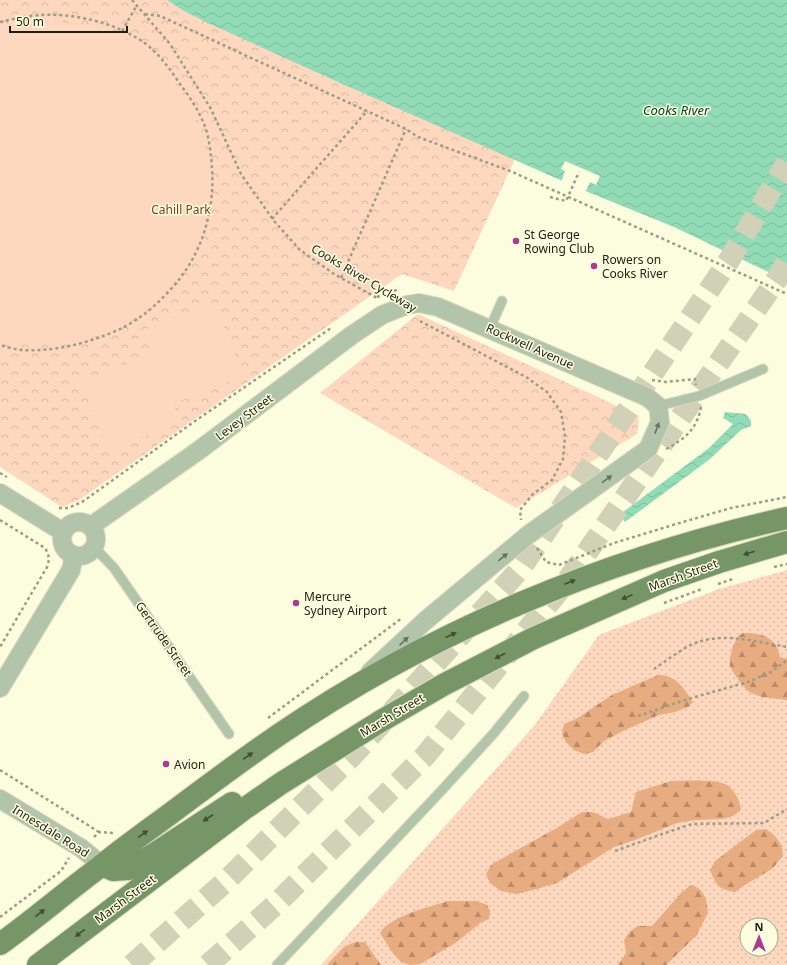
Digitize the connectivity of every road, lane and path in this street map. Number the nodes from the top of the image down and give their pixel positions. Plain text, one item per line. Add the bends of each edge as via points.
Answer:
1 (132, 0) edge
2 (137, 5) junction
3 (145, 14) junction
4 (0, 22) edge
5 (122, 31) junction
6 (367, 111) junction
7 (406, 130) junction
8 (579, 172) dead end
9 (550, 197) dead end
10 (272, 219) junction
11 (341, 278) junction
12 (401, 288) dead end
13 (787, 294) edge
14 (377, 298) junction
15 (372, 300) dead end
16 (502, 301) dead end
17 (397, 308) junction
18 (331, 328) dead end
19 (490, 328) junction
20 (0, 345) edge
21 (763, 370) dead end
22 (651, 380) dead end
23 (699, 396) junction
24 (658, 406) junction
25 (663, 451) dead end
26 (0, 472) edge
27 (6, 487) edge
28 (787, 497) edge
29 (55, 507) dead end
30 (787, 518) edge
31 (0, 520) edge
32 (91, 526) junction
33 (522, 527) dead end
34 (63, 532) junction
35 (787, 542) edge
36 (534, 544) dead end
37 (94, 547) junction
38 (74, 555) junction
39 (787, 564) edge
40 (772, 567) dead end
41 (736, 578) dead end
42 (715, 585) dead end
43 (708, 587) dead end
44 (659, 605) dead end
45 (0, 647) edge
46 (787, 647) edge
47 (787, 660) edge
48 (654, 669) dead end
49 (355, 687) junction
50 (0, 688) edge
51 (524, 696) dead end
52 (638, 716) dead end
53 (230, 734) dead end
54 (329, 753) junction
55 (0, 770) edge
56 (0, 799) edge
57 (787, 809) edge
58 (99, 832) dead end
59 (616, 851) dead end
60 (102, 864) junction
61 (0, 944) edge
62 (38, 965) edge
63 (277, 965) edge

1 - 2 path, Cooks River Cycleway
2 - 3 path, Cooks River Cycleway
2 - 5 path
3 - 6 path via 160,16
3 - 10 path, Cooks River Cycleway via 170,44 211,110 241,174
4 - 5 path via 39,15 60,15 82,18
5 - 20 path via 146,44 162,58 193,102 204,124 213,170 213,196 199,248 189,267 158,304 122,329 96,339 44,350 21,350
6 - 7 path
6 - 10 path
7 - 11 path
7 - 13 path via 418,137 510,171
8 - 9 path via 566,201
10 - 11 path, Cooks River Cycleway via 300,250
11 - 14 path, Cooks River Cycleway
12 - 14 path
14 - 15 path
14 - 17 path, Cooks River Cycleway
16 - 19 lane
17 - 19 street, Rockwell Avenue via 429,304
17 - 32 street, Levey Street via 352,335 198,451
17 - 33 path, Cooks River Cycleway via 526,377 547,392 561,412 565,436 563,459 552,480 533,494 520,510
18 - 29 path via 204,414 82,502 68,508
19 - 24 street, Rockwell Avenue via 647,397
21 - 23 lane
22 - 23 path via 666,382 695,379
23 - 24 lane
23 - 25 path via 701,407 697,423 683,439
49 -> 24 street via 425,621 528,535 648,449 660,422
26 - 27 path
27 - 34 street
28 - 36 path via 731,508 676,524 559,564 546,562
49 -> 30 main road via 447,637 577,579 679,546
31 - 45 path via 45,548 50,561
32 - 34 street via 86,522 75,522
32 - 37 street via 97,538
34 - 38 street via 63,547
35 -> 54 main road, Marsh Street via 664,581 534,638 443,685
37 - 38 street via 84,555
37 - 53 lane, Gertrude Street via 114,568
38 - 50 street via 71,570
39 - 40 path
41 - 42 path
43 - 44 path
46 - 48 path via 731,637 712,638 692,644
47 - 52 path via 771,672 748,682 688,698
60 -> 49 main road via 239,762
51 - 63 lane via 442,790
54 -> 60 main road via 275,777 130,869 113,870
54 -> 62 main road, Marsh Street via 244,809
55 - 58 path
56 - 60 street, Innesdale Road via 81,848
57 - 59 path via 764,823 692,824
61 -> 60 main road

